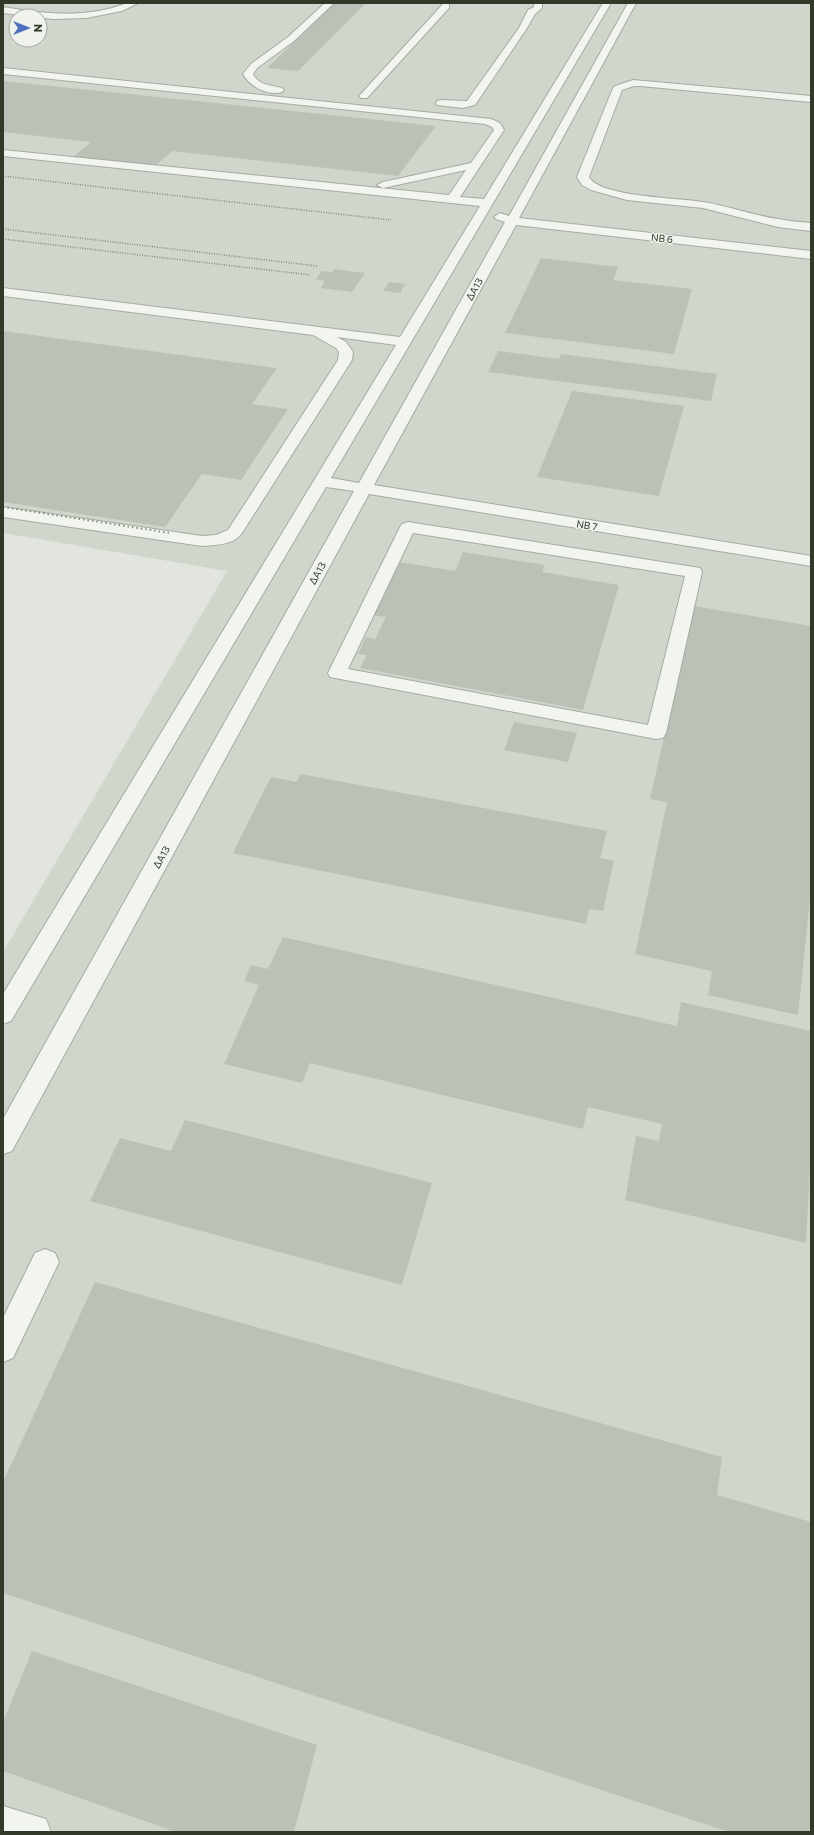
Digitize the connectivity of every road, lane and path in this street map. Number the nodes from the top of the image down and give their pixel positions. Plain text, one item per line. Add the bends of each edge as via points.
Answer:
1 (134, 3) edge
2 (330, 3) edge
3 (538, 3) edge
4 (607, 3) edge
5 (632, 3) edge
6 (446, 6) dead end
7 (3, 10) edge
8 (3, 71) edge
9 (288, 91) dead end
10 (378, 98) dead end
11 (811, 99) edge
12 (434, 103) dead end
13 (3, 153) edge
14 (476, 165) junction
15 (337, 188) junction
16 (453, 198) junction
17 (487, 207) junction
18 (519, 208) junction
19 (535, 210) dead end
20 (512, 221) junction
21 (811, 227) edge
22 (811, 254) edge
23 (3, 292) edge
24 (319, 333) junction
25 (406, 342) junction
26 (320, 481) junction
27 (364, 487) junction
28 (467, 505) junction
29 (3, 512) edge
30 (454, 534) junction
31 (811, 561) edge
32 (3, 1014) edge
33 (3, 1143) edge
34 (45, 1262) dead end
35 (3, 1348) edge
36 (3, 1824) edge
37 (33, 1832) edge

1 - 7 street via 113,12 72,16 25,14
2 - 9 street via 291,39 254,66 248,74 256,85
3 - 12 street via 538,8 532,12 471,103
4 - 17 street
5 - 18 street, ΔΑ13
6 - 10 street via 361,96
8 - 14 street via 487,120 499,130
11 - 21 street via 640,83 625,85 618,88 583,177 591,186 627,197 703,205 778,223
13 - 15 street
14 - 15 street via 397,183
14 - 16 street
15 - 16 street
16 - 17 street
17 - 18 street
17 - 20 street, ΝΒ 6
17 - 25 street
18 - 19 street
18 - 20 street, ΔΑ13
20 - 22 street, ΝΒ 6
20 - 27 street, ΔΑ13
23 - 24 street
24 - 25 street
24 - 29 street via 341,345 346,352 345,360 234,533 219,540 202,541
25 - 26 street
26 - 27 street, ΝΒ 7
26 - 32 street
27 - 28 street, ΝΒ 7
27 - 33 street, ΔΑ13
28 - 30 street
28 - 31 street, ΝΒ 7
30 - 30 street via 694,572 656,733 337,673 408,527
34 - 35 street
36 - 37 street

